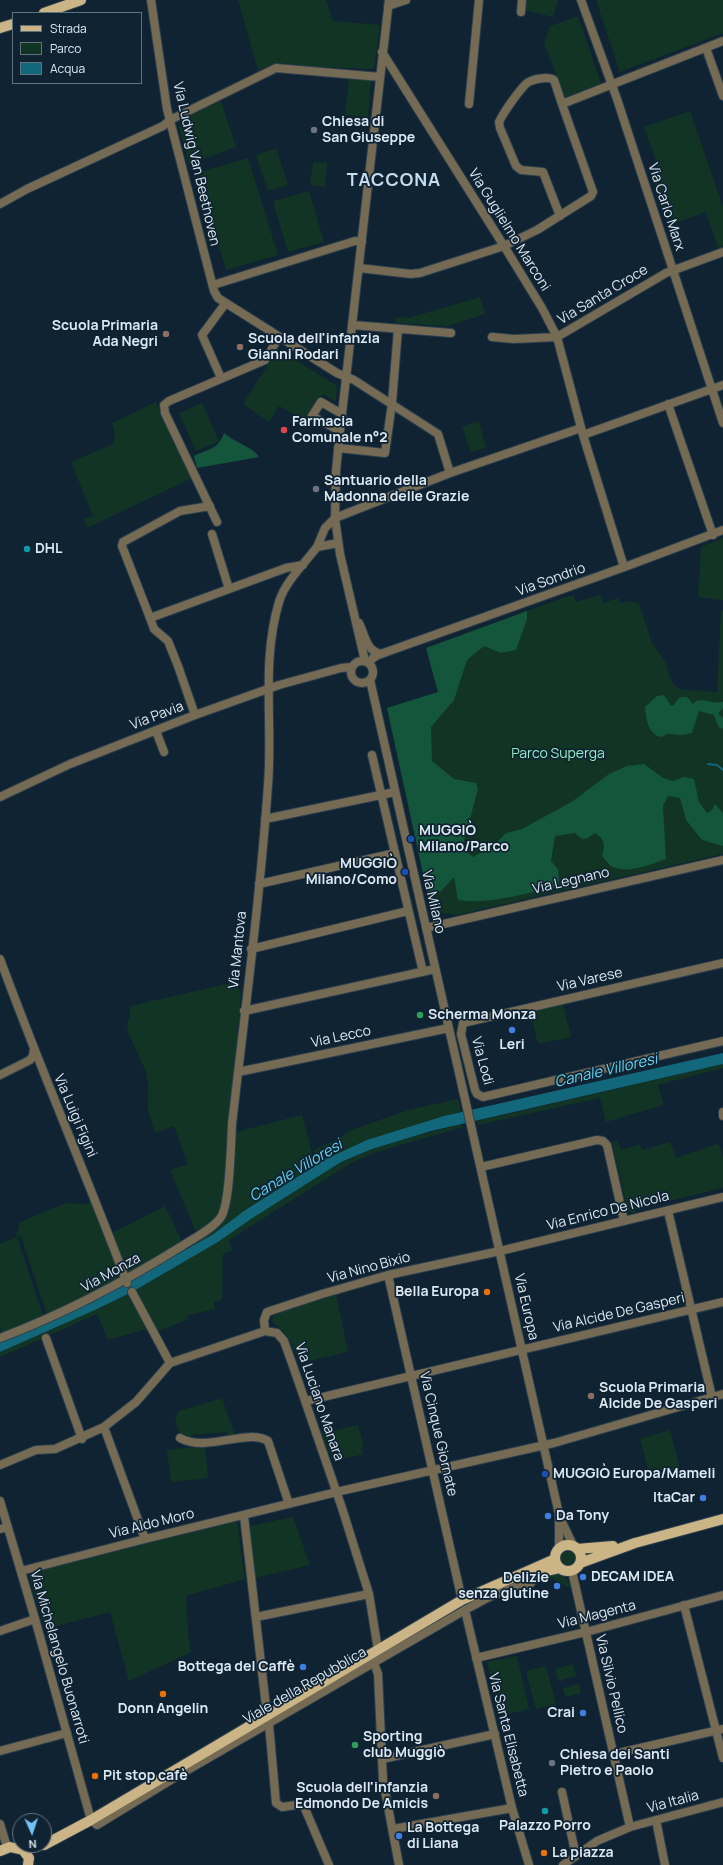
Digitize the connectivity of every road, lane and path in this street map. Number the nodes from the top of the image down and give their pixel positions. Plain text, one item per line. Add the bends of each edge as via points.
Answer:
1 (81, 0) edge
2 (151, 0) edge
3 (406, 0) edge
4 (479, 0) edge
5 (522, 0) edge
6 (582, 0) edge
7 (389, 3) edge
8 (47, 12) edge
9 (521, 12) dead end
10 (12, 24) edge
11 (0, 28) edge
12 (723, 41) edge
13 (706, 48) junction
14 (382, 52) junction
15 (380, 77) junction
16 (612, 84) junction
17 (723, 96) edge
18 (469, 104) dead end
19 (562, 104) junction
20 (170, 120) junction
21 (0, 204) edge
22 (560, 216) junction
23 (362, 242) junction
24 (504, 246) junction
25 (723, 252) edge
26 (358, 268) junction
27 (673, 270) junction
28 (213, 285) junction
29 (225, 304) junction
30 (352, 325) junction
31 (398, 329) junction
32 (451, 333) dead end
33 (279, 337) junction
34 (492, 337) dead end
35 (557, 338) junction
36 (346, 376) junction
37 (221, 378) junction
38 (723, 385) edge
39 (712, 389) junction
40 (392, 403) junction
41 (668, 404) junction
42 (342, 414) junction
43 (723, 423) edge
44 (340, 430) junction
45 (582, 431) junction
46 (338, 448) junction
47 (450, 473) junction
48 (210, 506) junction
49 (335, 518) junction
50 (217, 522) dead end
51 (723, 530) edge
52 (212, 534) dead end
53 (713, 535) junction
54 (338, 543) junction
55 (317, 548) junction
56 (303, 565) junction
57 (624, 567) junction
58 (229, 589) junction
59 (353, 610) junction
60 (150, 618) junction
61 (384, 653) junction
62 (361, 666) junction
63 (367, 682) junction
64 (267, 690) junction
65 (195, 715) junction
66 (156, 731) junction
67 (164, 752) dead end
68 (372, 755) dead end
69 (395, 792) junction
70 (382, 794) junction
71 (0, 797) edge
72 (265, 819) junction
73 (395, 853) junction
74 (723, 860) edge
75 (259, 884) junction
76 (408, 911) junction
77 (426, 928) junction
78 (251, 949) junction
79 (0, 959) edge
80 (723, 963) edge
81 (435, 969) junction
82 (423, 972) junction
83 (244, 1011) junction
84 (463, 1023) joint
85 (449, 1028) junction
86 (723, 1042) edge
87 (34, 1049) junction
88 (238, 1072) junction
89 (0, 1075) edge
90 (467, 1107) joint
91 (723, 1112) edge
92 (723, 1116) edge
93 (481, 1167) junction
94 (723, 1197) edge
95 (668, 1211) junction
96 (223, 1213) joint
97 (624, 1221) junction
98 (500, 1251) junction
99 (388, 1275) junction
100 (126, 1281) junction
101 (132, 1292) dead end
102 (723, 1302) edge
103 (691, 1310) junction
104 (265, 1331) junction
105 (0, 1338) edge
106 (46, 1338) dead end
107 (522, 1350) junction
108 (170, 1363) junction
109 (411, 1377) junction
110 (723, 1394) edge
111 (712, 1397) junction
112 (306, 1401) junction
113 (104, 1427) junction
114 (180, 1438) dead end
115 (82, 1439) junction
116 (543, 1445) junction
117 (0, 1465) edge
118 (433, 1470) junction
119 (337, 1492) junction
120 (0, 1501) edge
121 (289, 1504) junction
122 (559, 1514) junction
123 (244, 1516) junction
124 (723, 1518) edge
125 (4, 1528) edge
126 (146, 1539) junction
127 (635, 1543) junction
128 (576, 1548) junction
129 (558, 1559) junction
130 (580, 1564) junction
131 (21, 1571) junction
132 (572, 1571) junction
133 (534, 1574) junction
134 (490, 1588) junction
135 (369, 1594) junction
136 (723, 1595) edge
137 (463, 1605) junction
138 (684, 1605) junction
139 (256, 1617) junction
140 (35, 1618) junction
141 (0, 1631) edge
142 (586, 1632) junction
143 (378, 1650) junction
144 (476, 1658) junction
145 (374, 1663) junction
146 (268, 1720) junction
147 (720, 1730) edge
148 (67, 1733) junction
149 (495, 1734) junction
150 (0, 1751) edge
151 (614, 1754) junction
152 (723, 1758) edge
153 (382, 1759) junction
154 (562, 1792) dead end
155 (723, 1802) edge
156 (512, 1808) junction
157 (91, 1820) junction
158 (656, 1820) junction
159 (0, 1824) edge
160 (630, 1826) junction
161 (393, 1829) junction
162 (60, 1835) junction
163 (52, 1838) edge
164 (52, 1840) edge
165 (6, 1849) edge
166 (34, 1853) edge
167 (576, 1856) junction
168 (29, 1862) edge
169 (329, 1865) edge
170 (399, 1865) edge
171 (529, 1865) edge
172 (563, 1865) edge
173 (665, 1865) edge

1 - 8 main road
2 - 20 street, Via Ludwig Van Beethoven
3 - 7 street
4 - 18 street
5 - 9 street
6 - 16 street, Via Carlo Marx
7 - 14 street
10 - 11 main road
12 - 13 street
13 - 16 street
13 - 17 street
14 - 15 street
14 - 24 street, Via Guglielmo Marconi
15 - 20 street via 276,68
15 - 23 street
16 - 19 street
16 - 27 street, Via Carlo Marx
19 - 22 street via 593,192 592,196
19 - 22 street via 554,80 532,80 526,84 499,122 516,166 521,170 543,172
20 - 21 street via 163,126
20 - 28 street, Via Ludwig Van Beethoven
22 - 24 street
23 - 26 street
23 - 28 street via 355,241
24 - 26 street via 420,273
24 - 35 street, Via Guglielmo Marconi
25 - 27 street, Via Santa Croce
26 - 30 street
27 - 35 street, Via Santa Croce
27 - 39 street, Via Carlo Marx
28 - 29 street, Via Ludwig Van Beethoven via 218,298
29 - 33 street
29 - 37 street via 202,335
30 - 31 street
30 - 36 street
31 - 32 street
31 - 40 street
33 - 36 street
33 - 37 street via 265,360
34 - 35 street, Via Santa Croce
35 - 45 street, Via Guglielmo Marconi
36 - 40 street
36 - 42 street
37 - 48 street via 164,405
38 - 39 street
39 - 41 street
39 - 43 street, Via Carlo Marx
40 - 46 street via 385,453
40 - 47 street via 438,434
41 - 45 street
41 - 53 street
42 - 44 street
42 - 44 street via 321,402 312,416
44 - 46 street
45 - 47 street
45 - 57 street, Via Guglielmo Marconi
46 - 49 street via 334,493
47 - 49 street
48 - 50 street
48 - 60 street via 180,511 123,542 122,546
49 - 54 street
49 - 55 street, Via Mantova via 325,528
51 - 53 street, Via Sondrio
52 - 58 street
53 - 57 street, Via Sondrio
54 - 55 street
54 - 59 street
55 - 56 street, Via Mantova
56 - 58 street via 286,568
56 - 64 street, Via Mantova via 279,600 271,635
57 - 61 street, Via Sondrio
58 - 60 street
59 - 61 street via 368,646 372,650
59 - 62 street via 361,645
60 - 65 street via 154,629 168,641
61 - 62 street via 374,663
62 - 63 street via 374,673
62 - 63 street via 356,682
62 - 64 street, Via Pavia via 341,668
63 - 69 street, Via Milano
64 - 65 street, Via Pavia
64 - 72 street, Via Mantova via 268,783
65 - 66 street, Via Pavia
66 - 67 street
66 - 71 street, Via Pavia via 70,764
68 - 70 street, Via Milano
69 - 70 street
69 - 77 street, Via Milano
70 - 72 street
70 - 73 street, Via Milano
72 - 75 street, Via Mantova
73 - 75 street
73 - 76 street, Via Milano
74 - 77 street, Via Legnano
75 - 78 street, Via Mantova
76 - 78 street
76 - 82 street, Via Milano
77 - 81 street, Via Milano
78 - 83 street, Via Mantova
79 - 87 street, Via Luigi Figini
80 - 84 street, Via Varese
81 - 82 street
81 - 85 street, Via Milano
82 - 83 street
83 - 88 street, Via Mantova
84 - 86 street, Via Lodi via 461,1034 475,1090 483,1097
85 - 88 street, Via Lecco
85 - 90 street, Via Milano
87 - 89 street via 30,1060
87 - 100 street, Via Luigi Figini
88 - 96 street, Via Mantova
90 - 93 street, Via Europa
91 - 92 street
93 - 97 street via 597,1140 603,1141 607,1145
93 - 98 street, Via Europa
94 - 95 street, Via Enrico De Nicola
95 - 97 street, Via Enrico De Nicola
95 - 103 street
96 - 100 street, Via Monza via 216,1223
97 - 98 street, Via Enrico De Nicola
98 - 99 street, Via Nino Bixio
98 - 107 street, Via Europa
99 - 104 street, Via Nino Bixio via 267,1312 264,1320
99 - 109 street, Via Cinque Giornate
100 - 105 street, Via Monza via 89,1300
101 - 108 street
102 - 103 street, Via Alcide De Gasperi
103 - 107 street, Via Alcide De Gasperi
103 - 111 street
104 - 108 street
104 - 112 street, Via Luciano Manara via 272,1331 281,1336
106 - 115 street
107 - 109 street, Via Alcide De Gasperi
107 - 116 street, Via Europa
108 - 113 street via 136,1402
109 - 112 street, Via Alcide De Gasperi
109 - 118 street, Via Cinque Giornate
110 - 111 street, Via Aldo Moro
111 - 116 street, Via Aldo Moro
112 - 119 street, Via Luciano Manara
113 - 115 street
113 - 126 street
114 - 121 street via 194,1444 257,1437 268,1441
115 - 117 street via 55,1449 36,1450
116 - 118 street, Via Aldo Moro
116 - 122 street, Via Europa
118 - 119 street, Via Aldo Moro
118 - 137 street, Via Cinque Giornate
119 - 121 street, Via Aldo Moro
119 - 135 street, Via Luciano Manara
120 - 125 street, Via Michelangelo Buonarroti
121 - 123 street, Via Aldo Moro
122 - 128 street, Via Europa
122 - 129 street, Via Europa
123 - 126 street, Via Aldo Moro
123 - 139 street
124 - 127 main road
125 - 131 street, Via Michelangelo Buonarroti
126 - 131 street, Via Aldo Moro
127 - 128 main road
127 - 130 main road
128 - 129 main road via 566,1545
128 - 130 main road via 581,1556
129 - 132 main road via 568,1571
129 - 133 main road, Viale della Repubblica
129 - 134 main road, Viale della Repubblica
130 - 132 main road
131 - 140 street, Via Michelangelo Buonarroti
132 - 142 street, Via Silvio Pellico
133 - 134 main road, Viale della Repubblica
133 - 137 street, Viale della Repubblica via 531,1583
134 - 137 main road, Viale della Repubblica
135 - 139 street
135 - 143 street, Via Luciano Manara
136 - 138 street, Via Magenta
137 - 143 main road, Viale della Repubblica
137 - 144 street, Via Santa Elisabetta
137 - 145 street, Viale della Repubblica
138 - 142 street, Via Magenta
138 - 147 street
139 - 146 street
140 - 141 street
140 - 148 street, Via Michelangelo Buonarroti
142 - 144 street, Via Magenta
142 - 151 street, Via Silvio Pellico
143 - 146 main road, Viale della Repubblica
144 - 149 street, Via Santa Elisabetta
145 - 146 street, Viale della Repubblica
145 - 153 street via 378,1674
146 - 157 main road, Viale della Repubblica
146 - 169 street via 276,1803 282,1808 303,1804
147 - 151 street
147 - 152 street
148 - 150 street
148 - 157 street, Via Michelangelo Buonarroti
149 - 153 street
149 - 156 street, Via Santa Elisabetta
151 - 160 street, Via Silvio Pellico
153 - 161 street via 383,1780
154 - 167 street
155 - 158 street, Via Italia
156 - 161 street
156 - 171 street, Via Santa Elisabetta
157 - 162 main road, Viale della Repubblica
158 - 160 street, Via Italia
158 - 173 street
159 - 165 street
160 - 167 street, Via Italia via 597,1841
161 - 170 street
162 - 163 main road, Viale della Repubblica
162 - 164 main road, Viale della Repubblica
165 - 168 main road via 25,1852
166 - 168 main road, Viale della Repubblica
167 - 172 street, Via Italia

